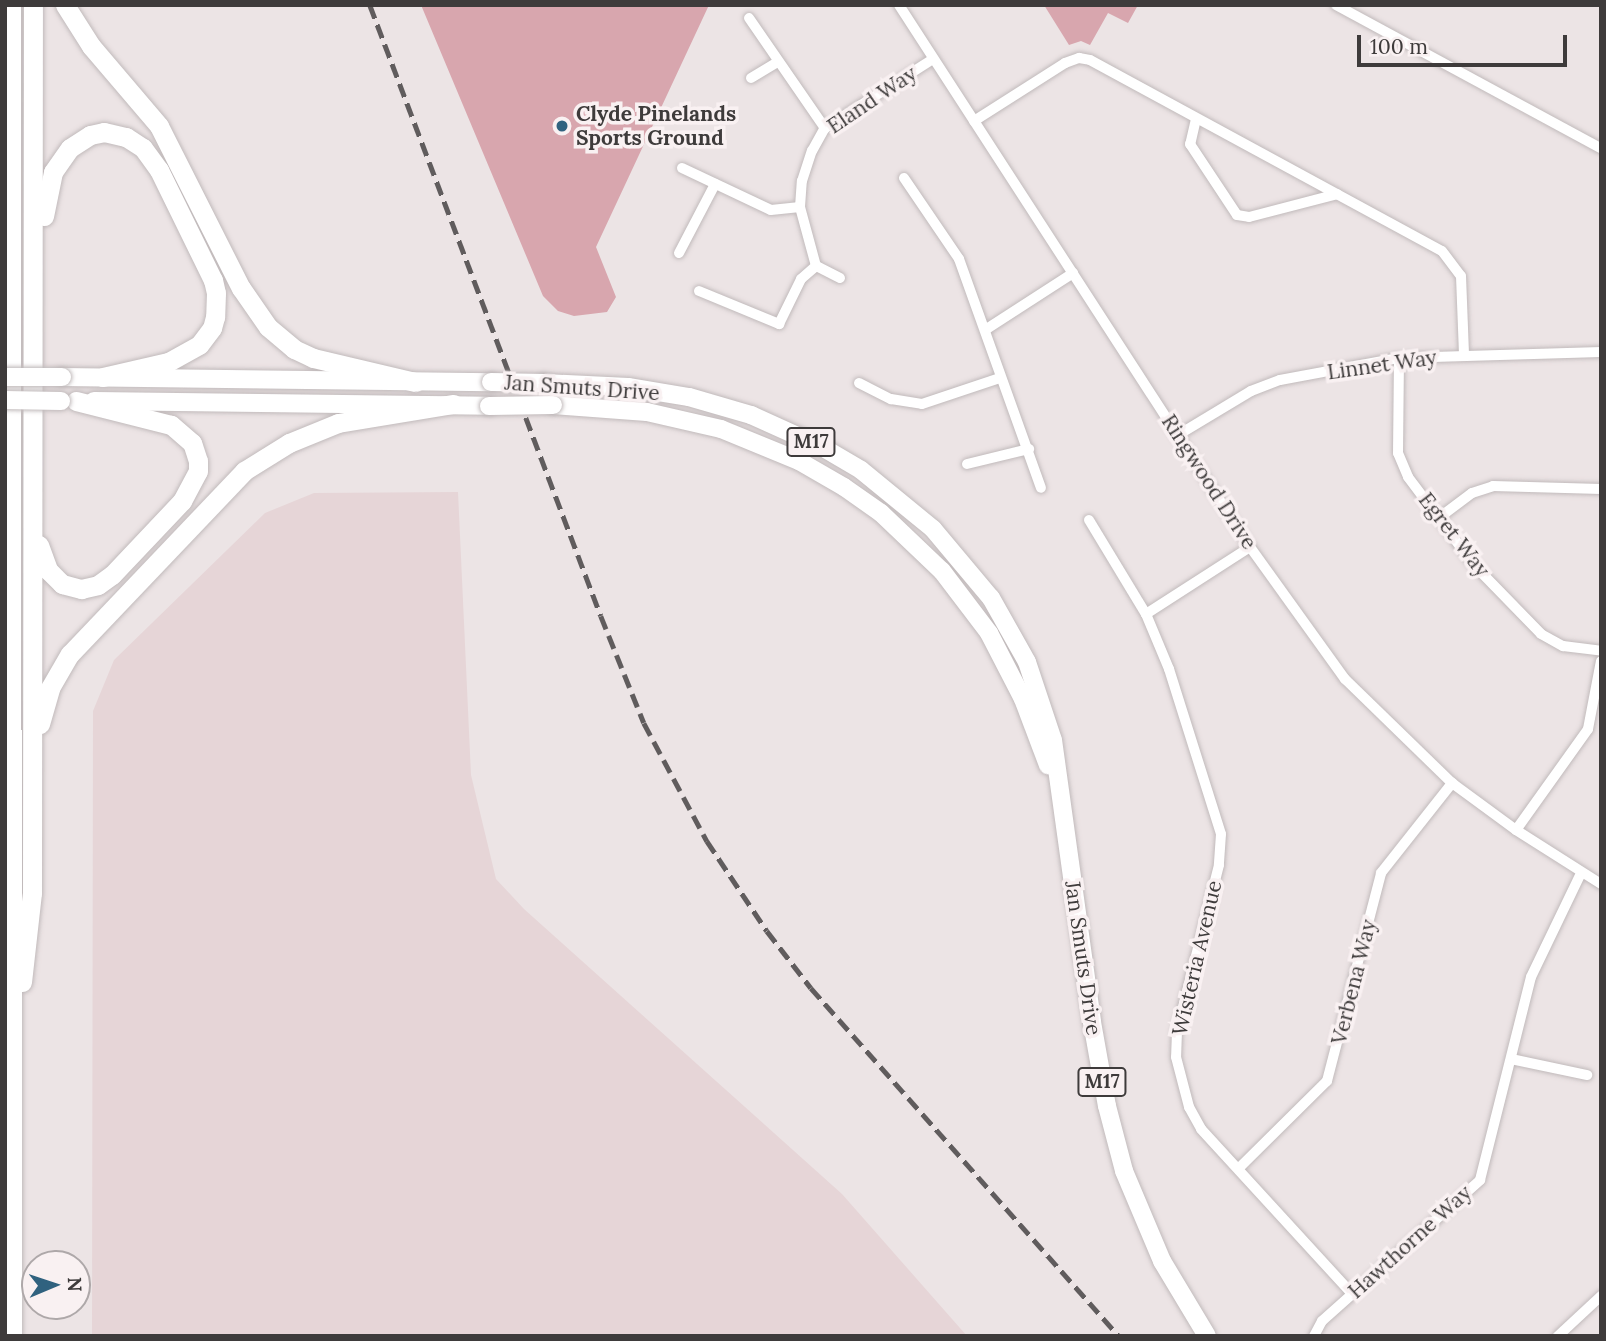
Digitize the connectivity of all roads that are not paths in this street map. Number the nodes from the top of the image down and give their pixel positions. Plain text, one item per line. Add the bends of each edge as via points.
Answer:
1 (11, 5) edge
2 (33, 5) edge
3 (65, 5) edge
4 (899, 5) edge
5 (1336, 5) edge
6 (749, 18) dead end
7 (933, 59) junction
8 (778, 62) junction
9 (751, 78) dead end
10 (1196, 119) junction
11 (974, 121) junction
12 (825, 128) junction
13 (1601, 148) edge
14 (682, 168) dead end
15 (904, 178) dead end
16 (715, 184) junction
17 (1337, 194) junction
18 (800, 208) junction
19 (679, 253) dead end
20 (816, 266) junction
21 (1073, 273) junction
22 (840, 278) dead end
23 (699, 291) dead end
24 (34, 299) junction
25 (985, 330) junction
26 (1601, 352) edge
27 (1464, 355) junction
28 (1399, 358) junction
29 (5, 377) edge
30 (103, 377) junction
31 (1000, 378) junction
32 (415, 382) junction
33 (859, 383) dead end
34 (5, 400) edge
35 (68, 401) junction
36 (453, 404) junction
37 (1178, 435) junction
38 (1029, 449) junction
39 (967, 464) dead end
40 (1041, 488) dead end
41 (1601, 489) edge
42 (1440, 516) junction
43 (33, 520) junction
44 (1089, 520) dead end
45 (1251, 547) junction
46 (1146, 614) junction
47 (1601, 651) edge
48 (1601, 661) edge
49 (32, 766) junction
50 (1452, 783) junction
51 (1061, 809) junction
52 (1516, 830) junction
53 (1581, 873) junction
54 (1601, 884) edge
55 (1511, 1059) junction
56 (14, 1063) junction
57 (1587, 1075) dead end
58 (1239, 1168) junction
59 (1352, 1294) junction
60 (1601, 1296) edge
61 (12, 1336) edge
62 (1207, 1336) edge
63 (1314, 1336) edge
64 (1558, 1336) edge

1 - 56 highway via 10,903
2 - 24 highway
3 - 32 highway via 91,46 159,126 241,288 268,327 313,358
4 - 7 street, Ringwood Drive
5 - 13 street
6 - 8 street
7 - 11 street, Ringwood Drive
7 - 12 street, Eland Way
8 - 9 street
8 - 12 street
10 - 11 street via 1079,58
10 - 17 street
10 - 17 street via 1190,144 1237,215 1249,217
11 - 21 street, Ringwood Drive
12 - 18 street, Eland Way via 802,181
14 - 16 street
15 - 25 street via 959,258
16 - 18 street via 771,210
16 - 19 street
17 - 27 street via 1443,251 1454,262 1464,292
18 - 20 street, Eland Way
20 - 22 street
20 - 23 street via 801,279 779,324
21 - 25 street
21 - 37 street, Ringwood Drive
24 - 30 highway via 46,197 61,159 90,135 116,134 136,142 159,170 213,280 215,317 206,337 191,352
24 - 43 highway
25 - 31 street
26 - 27 street, Linnet Way
27 - 28 street, Linnet Way
28 - 37 street, Linnet Way via 1280,380 1251,391
28 - 42 street, Egret Way via 1398,453 1408,477
29 - 30 main road, Jan Smuts Drive / M17, bridge
30 - 32 main road, Jan Smuts Drive / M17
31 - 33 street via 922,404 891,400
31 - 38 street
32 - 51 main road, Jan Smuts Drive / M17, bridge via 641,388 720,405 772,424 861,470 933,528 991,598 1042,698 1053,740
34 - 35 main road, Jan Smuts Drive / M17, bridge
35 - 36 main road, Jan Smuts Drive / M17
35 - 43 highway via 150,418 178,429 195,450 197,477 182,501 118,570 92,587 66,586 50,574
36 - 49 highway via 338,423 289,443 244,471 70,654 50,688
36 - 51 main road, Jan Smuts Drive / M17, bridge via 647,412 721,429 799,461 844,487 881,513 942,571 989,633 1023,699
37 - 45 street, Ringwood Drive
38 - 39 street
38 - 40 street
41 - 42 street via 1493,486 1472,493
42 - 47 street, Egret Way via 1474,565 1541,634 1563,646
43 - 49 highway
44 - 46 street, Wisteria Avenue
45 - 46 street
45 - 50 street, Ringwood Drive via 1345,679
46 - 58 street, Wisteria Avenue via 1181,704 1221,834 1219,864 1177,1031 1176,1057 1189,1107 1201,1129
48 - 52 street via 1588,729
49 - 56 highway via 32,893
50 - 52 street, Ringwood Drive
50 - 58 street, Verbena Way via 1381,873 1327,1081
51 - 62 main road, Jan Smuts Drive / M17 via 1096,1048 1118,1150 1150,1235
52 - 53 street, Ringwood Drive
53 - 54 street, Ringwood Drive
53 - 55 street, Hawthorne Way via 1535,966
55 - 57 street
55 - 59 street, Hawthorne Way via 1480,1180
56 - 61 highway
58 - 59 street, Wisteria Avenue
59 - 63 street, Hawthorne Way via 1322,1321
60 - 64 street

